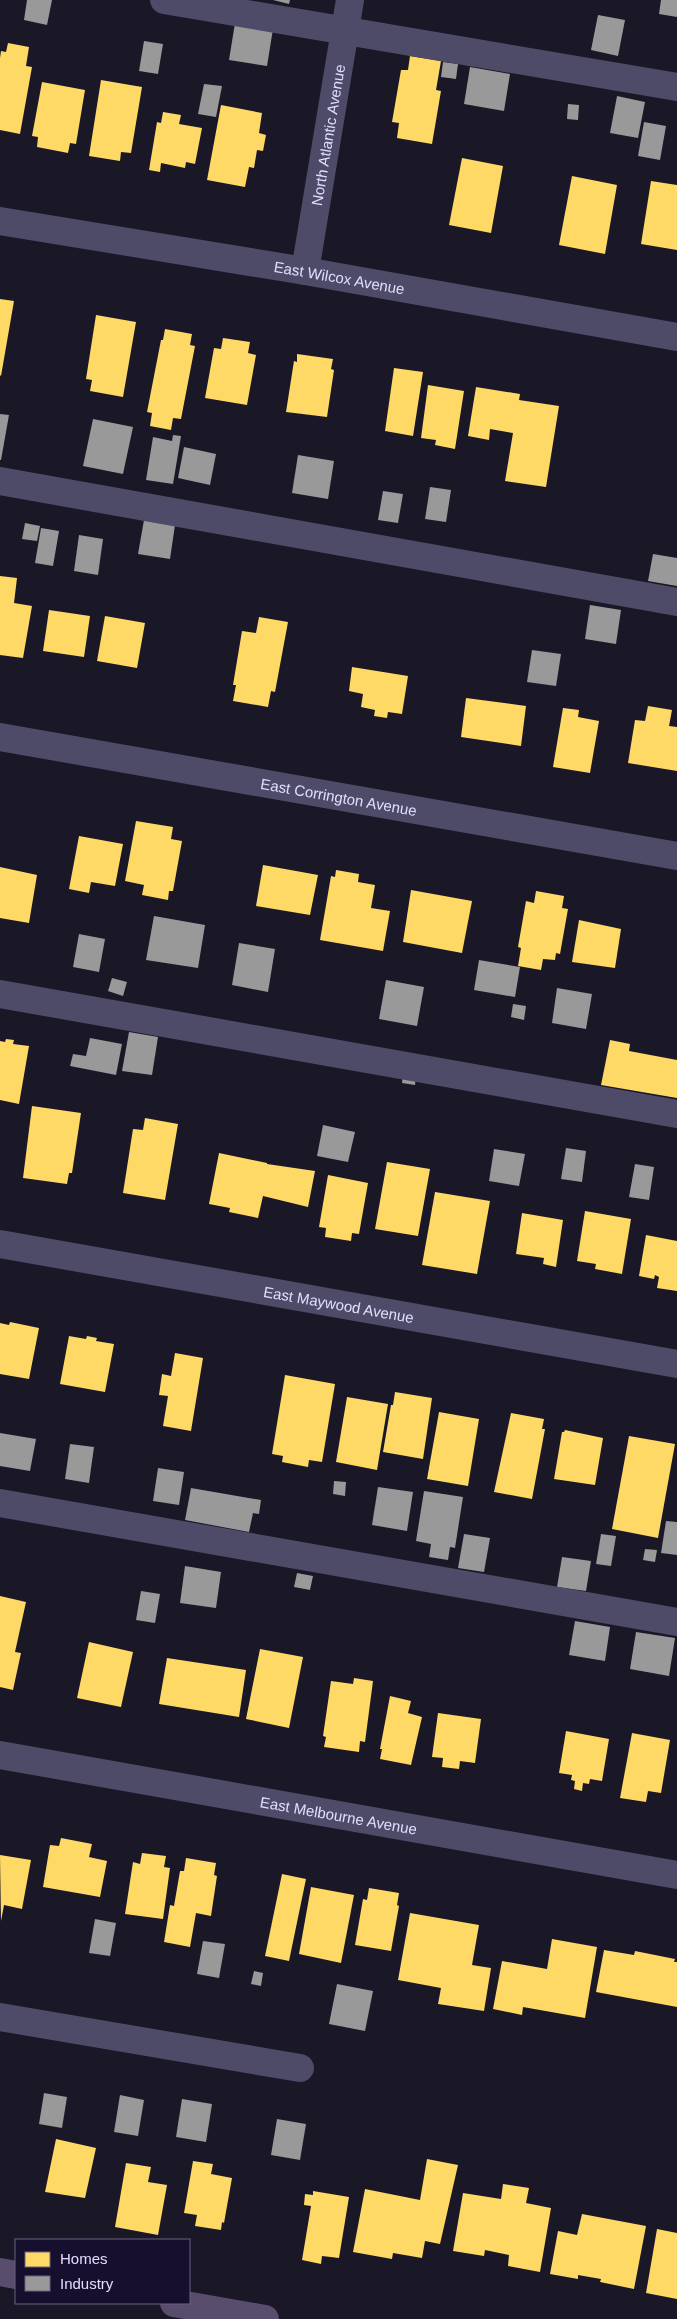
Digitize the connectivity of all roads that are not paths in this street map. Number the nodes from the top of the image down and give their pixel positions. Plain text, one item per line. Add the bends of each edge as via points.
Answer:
1 (164, 0) edge
2 (350, 0) edge
3 (345, 31) junction
4 (677, 87) edge
5 (0, 221) edge
6 (304, 271) junction
7 (677, 337) edge
8 (0, 481) edge
9 (677, 602) edge
10 (0, 737) edge
11 (677, 856) edge
12 (0, 994) edge
13 (677, 1114) edge
14 (0, 1244) edge
15 (677, 1364) edge
16 (0, 1503) edge
17 (677, 1622) edge
18 (0, 1755) edge
19 (677, 1875) edge
20 (0, 2017) edge
21 (300, 2068) dead end
22 (0, 2272) edge
23 (15, 2275) edge
24 (180, 2304) edge
25 (265, 2319) edge

1 - 3 street
2 - 3 street, North Atlantic Avenue
3 - 4 street
3 - 6 street, North Atlantic Avenue
5 - 6 street, East Wilcox Avenue
6 - 7 street, East Wilcox Avenue
8 - 9 street
10 - 11 street, East Corrington Avenue
12 - 13 street
14 - 15 street, East Maywood Avenue
16 - 17 street
18 - 19 street, East Melbourne Avenue
20 - 21 street
22 - 23 main road
24 - 25 main road

